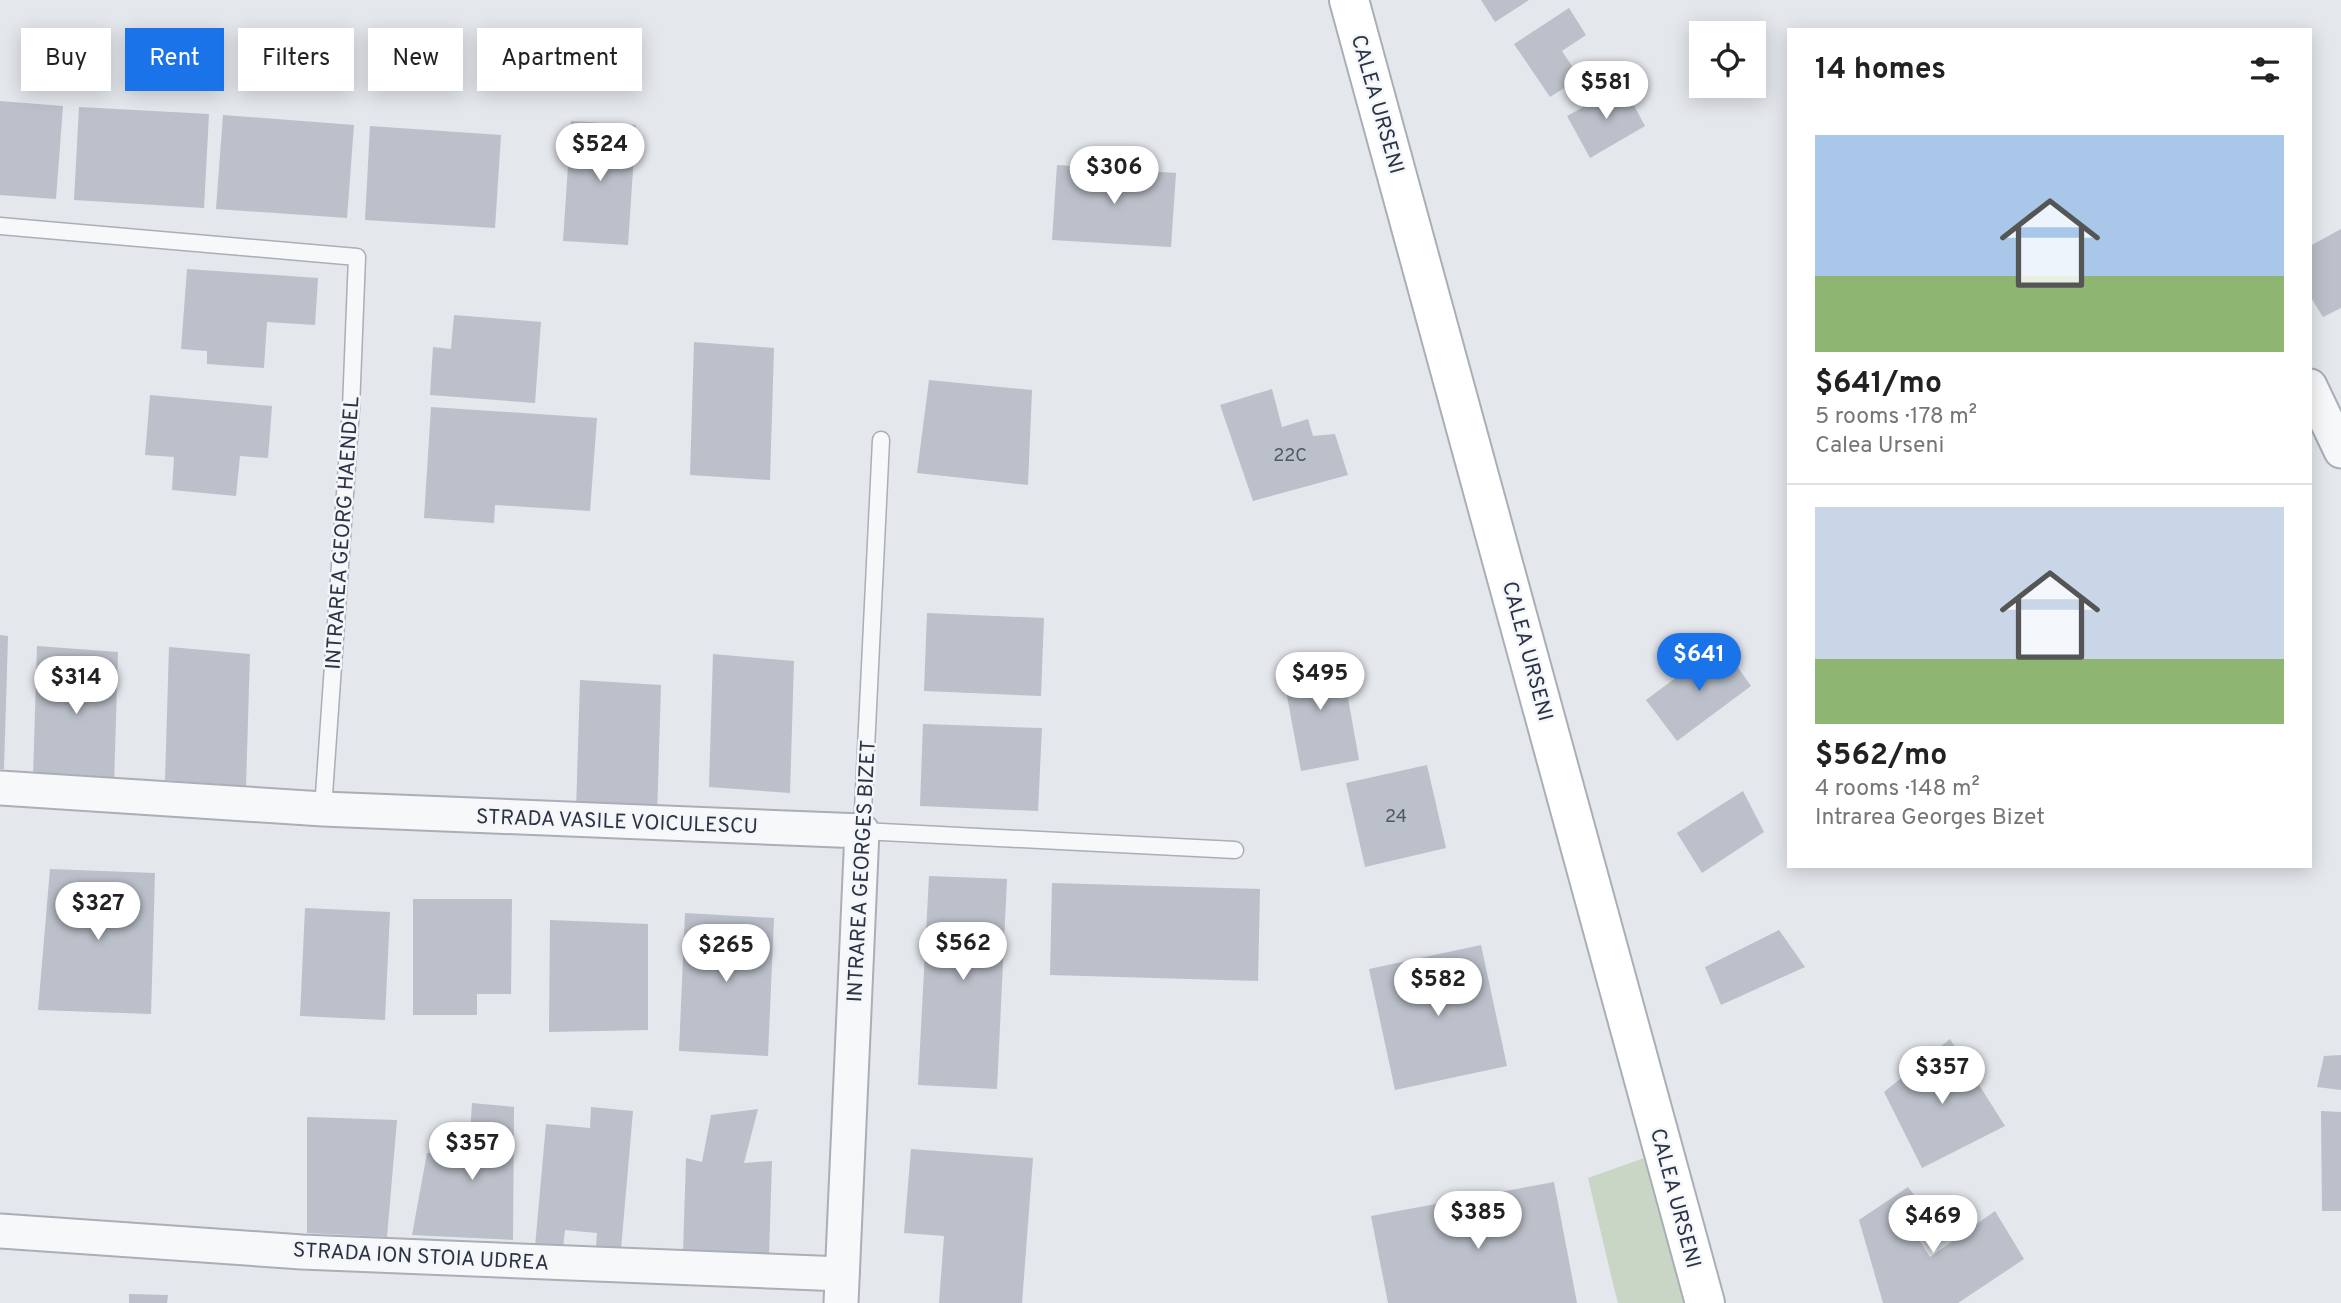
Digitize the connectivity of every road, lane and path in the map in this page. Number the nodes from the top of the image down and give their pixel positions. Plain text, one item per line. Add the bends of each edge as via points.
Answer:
1 (1349, 0) edge
2 (0, 226) edge
3 (2312, 390) edge
4 (881, 440) dead end
5 (2341, 451) edge
6 (0, 788) edge
7 (323, 809) junction
8 (862, 831) junction
9 (1235, 850) dead end
10 (0, 1231) edge
11 (842, 1289) edge
12 (1705, 1303) edge

1 - 12 street, CALEA URSENI
2 - 7 lane, INTRAREA GEORG HAENDEL via 357,257
3 - 5 street
4 - 8 lane, INTRAREA GEORGES BIZET
6 - 7 street, STRADA VASILE VOICULESCU
7 - 8 street, STRADA VASILE VOICULESCU
8 - 9 lane, STRADA VASILE VOICULESCU
8 - 11 street, INTRAREA GEORGES BIZET
10 - 11 street, STRADA ION STOIA UDREA

